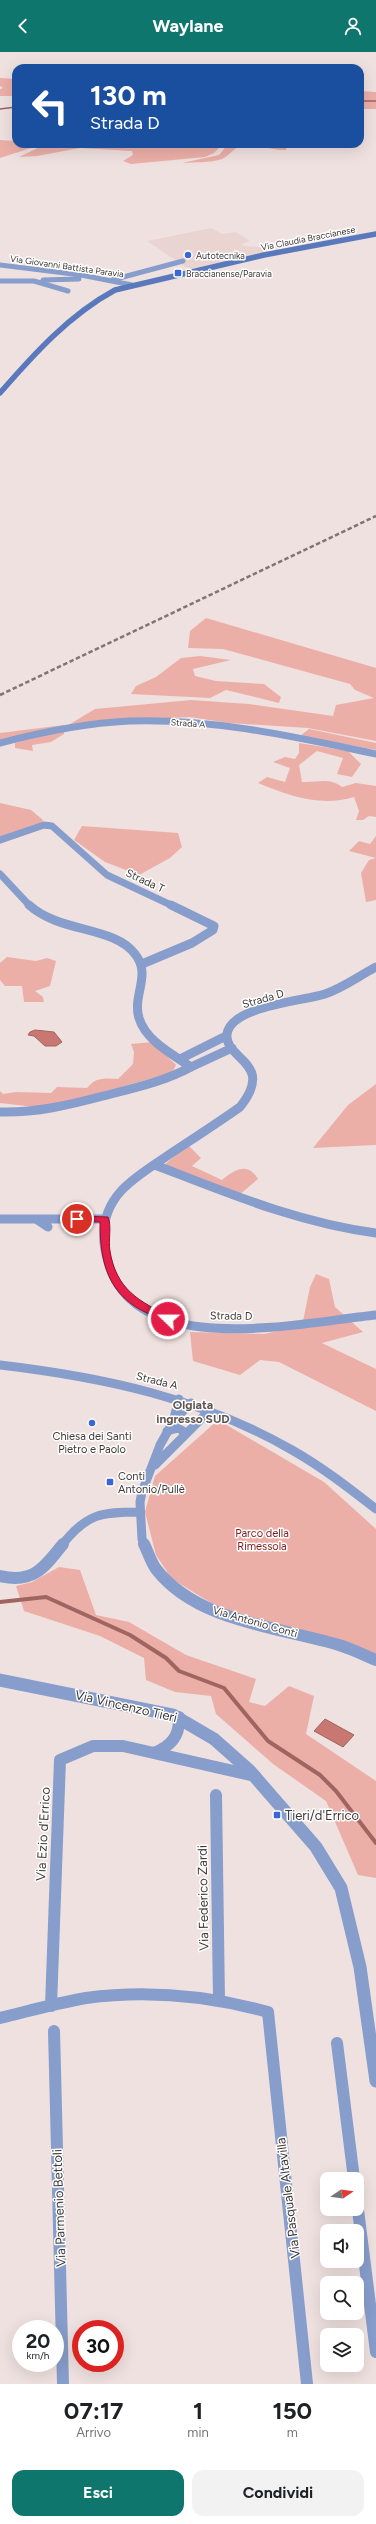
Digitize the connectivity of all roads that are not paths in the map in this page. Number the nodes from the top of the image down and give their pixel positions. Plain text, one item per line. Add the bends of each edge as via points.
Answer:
1 (376, 234) edge
2 (183, 261) dead end
3 (0, 265) edge
4 (90, 276) junction
5 (28, 280) junction
6 (112, 280) junction
7 (0, 281) edge
8 (132, 284) junction
9 (68, 290) dead end
10 (0, 393) edge
11 (0, 743) edge
12 (376, 754) edge
13 (0, 840) edge
14 (0, 874) edge
15 (142, 964) junction
16 (376, 967) edge
17 (226, 1036) junction
18 (232, 1048) junction
19 (180, 1059) junction
20 (190, 1067) junction
21 (0, 1112) edge
22 (155, 1164) junction
23 (0, 1218) edge
24 (36, 1219) junction
25 (105, 1219) junction
26 (48, 1227) dead end
27 (376, 1233) edge
28 (376, 1315) edge
29 (0, 1365) edge
30 (186, 1401) junction
31 (210, 1410) junction
32 (167, 1431) junction
33 (184, 1436) junction
34 (153, 1468) junction
35 (376, 1509) edge
36 (139, 1512) junction
37 (0, 1576) edge
38 (376, 1660) edge
39 (0, 1680) edge
40 (178, 1717) junction
41 (154, 1753) junction
42 (255, 1776) junction
43 (216, 1795) dead end
44 (219, 2000) junction
45 (50, 2006) junction
46 (0, 2018) edge
47 (54, 2031) dead end
48 (337, 2043) dead end
49 (376, 2081) edge
50 (353, 2172) edge
51 (359, 2216) edge
52 (374, 2316) edge
53 (376, 2352) edge
54 (63, 2384) edge
55 (307, 2384) edge

1 - 8 main road, Via Claudia Braccianese
2 - 6 street
3 - 4 street, Via Giovanni Battista Paravia
4 - 5 street via 76,280
4 - 6 street, Via Giovanni Battista Paravia
5 - 7 street
5 - 9 street
6 - 8 street, Via Giovanni Battista Paravia
8 - 10 main road, Via Claudia Braccianese via 108,293 83,308
11 - 12 street, Strada A via 90,725 166,721 237,728
13 - 15 street, Strada T via 44,825 52,826 107,874 214,926 213,930 195,942
14 - 15 street via 42,916 64,926 117,941 134,951
15 - 19 street via 144,979 135,1006 138,1018 149,1036
16 - 17 street, Strada D via 323,995 266,1008 245,1016 230,1026
17 - 18 street, Strada D
17 - 19 street
18 - 20 street
18 - 22 street, Strada D via 248,1065 253,1076 253,1088 248,1099
19 - 20 street
20 - 21 street via 157,1083 56,1109 23,1113
22 - 25 street, Strada D via 118,1193 108,1207
22 - 27 street via 301,1220 351,1231
23 - 24 street
24 - 25 street
24 - 26 street
25 - 28 street, Strada D via 105,1250 117,1284 138,1306 168,1319 200,1327 251,1329
29 - 30 street, Strada A via 73,1375 148,1390
30 - 31 street, Strada A
30 - 32 street via 174,1408 174,1420
31 - 33 street
31 - 35 street, Strada A via 289,1447 342,1481
32 - 33 street via 178,1428 183,1431
32 - 34 street via 153,1453
33 - 34 street
34 - 36 street, Via Antonio Conti via 143,1484
36 - 37 street via 106,1513 91,1517 79,1525 44,1568 34,1575 10,1580
36 - 38 street, Via Antonio Conti via 140,1534 150,1559 163,1576 190,1599 226,1616 340,1646
39 - 40 street, Via Vincenzo Tieri
40 - 41 street via 180,1730 176,1740
40 - 42 street, Via Vincenzo Tieri via 222,1744
41 - 42 street, Via Ezio d'Errico
41 - 45 street, Via Ezio d'Errico via 123,1746 93,1746 60,1760
42 - 49 street, Via Vincenzo Tieri via 321,1854 344,1896 362,1969
43 - 44 street, Via Federico Zardi
44 - 45 street via 98,1997
44 - 55 street, Via Pasquale Altavilla via 268,2012
45 - 46 street
47 - 54 street, Via Parmenio Bettoli
48 - 50 street
51 - 52 street
52 - 53 street

